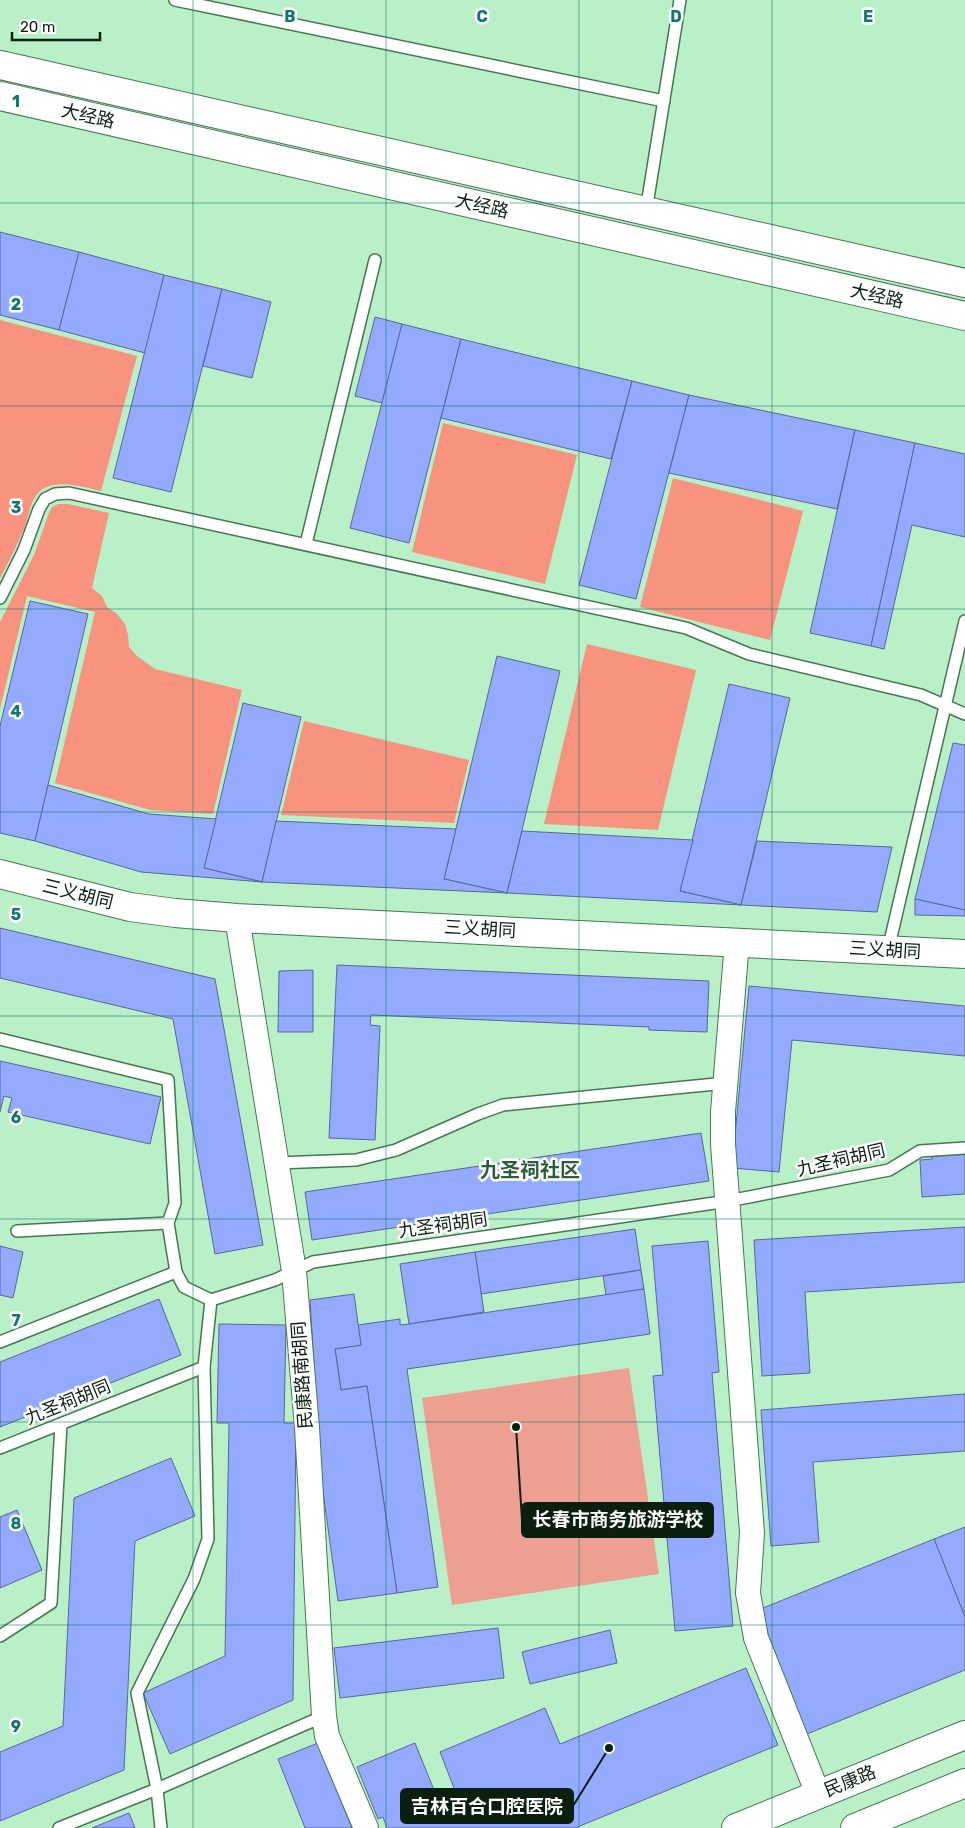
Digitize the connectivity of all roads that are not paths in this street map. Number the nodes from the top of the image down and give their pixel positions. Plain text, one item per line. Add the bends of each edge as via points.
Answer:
1 (175, 0) edge
2 (680, 0) edge
3 (0, 65) edge
4 (0, 96) edge
5 (664, 101) junction
6 (646, 211) junction
7 (375, 260) dead end
8 (965, 283) edge
9 (965, 316) edge
10 (306, 544) junction
11 (0, 598) edge
12 (965, 621) edge
13 (945, 706) junction
14 (965, 714) edge
15 (0, 874) edge
16 (237, 918) junction
17 (737, 942) junction
18 (888, 950) junction
19 (965, 954) edge
20 (0, 1039) edge
21 (726, 1083) junction
22 (965, 1148) edge
23 (277, 1163) junction
24 (728, 1201) junction
25 (168, 1224) junction
26 (17, 1231) dead end
27 (294, 1271) junction
28 (176, 1272) junction
29 (211, 1300) junction
30 (0, 1342) edge
31 (204, 1367) junction
32 (61, 1424) junction
33 (0, 1448) edge
34 (0, 1636) edge
35 (324, 1716) junction
36 (965, 1734) edge
37 (965, 1783) edge
38 (157, 1789) junction
39 (818, 1794) junction
40 (59, 1828) edge
41 (161, 1828) edge
42 (366, 1828) edge
43 (736, 1828) edge
44 (855, 1828) edge

1 - 5 lane
2 - 5 lane
3 - 6 main road, 大经路
4 - 9 main road, 大经路
5 - 6 lane
6 - 8 main road, 大经路
7 - 10 lane
10 - 11 lane via 69,493 55,494 45,499 39,509 24,550
10 - 13 lane via 686,628 749,654 921,695
12 - 13 lane
13 - 14 lane
13 - 18 lane
15 - 16 main road, 三义胡同 via 130,907
16 - 17 main road, 三义胡同
16 - 23 street, 民康路南胡同
17 - 18 main road, 三义胡同
17 - 21 street
18 - 19 main road, 三义胡同
20 - 25 lane via 168,1080 176,1203
21 - 23 lane via 503,1105 396,1150 356,1160
21 - 24 street via 723,1144
22 - 24 lane, 九圣祠胡同 via 920,1152 888,1170
23 - 27 street, 民康路南胡同
24 - 27 lane, 九圣祠胡同 via 313,1262
24 - 39 street via 752,1533 748,1593 756,1638
25 - 26 lane
25 - 28 lane
27 - 29 lane, 九圣祠胡同
27 - 35 street, 民康路南胡同
28 - 29 lane via 184,1288
28 - 30 lane
29 - 31 lane
31 - 32 lane, 九圣祠胡同
31 - 38 lane via 208,1539 194,1579 137,1693
32 - 33 lane, 九圣祠胡同
32 - 34 lane via 51,1603
35 - 38 lane
35 - 42 street, 民康路南胡同 via 328,1736
36 - 39 main road, 民康路
37 - 44 main road
38 - 40 lane
38 - 41 lane
39 - 43 main road, 民康路

